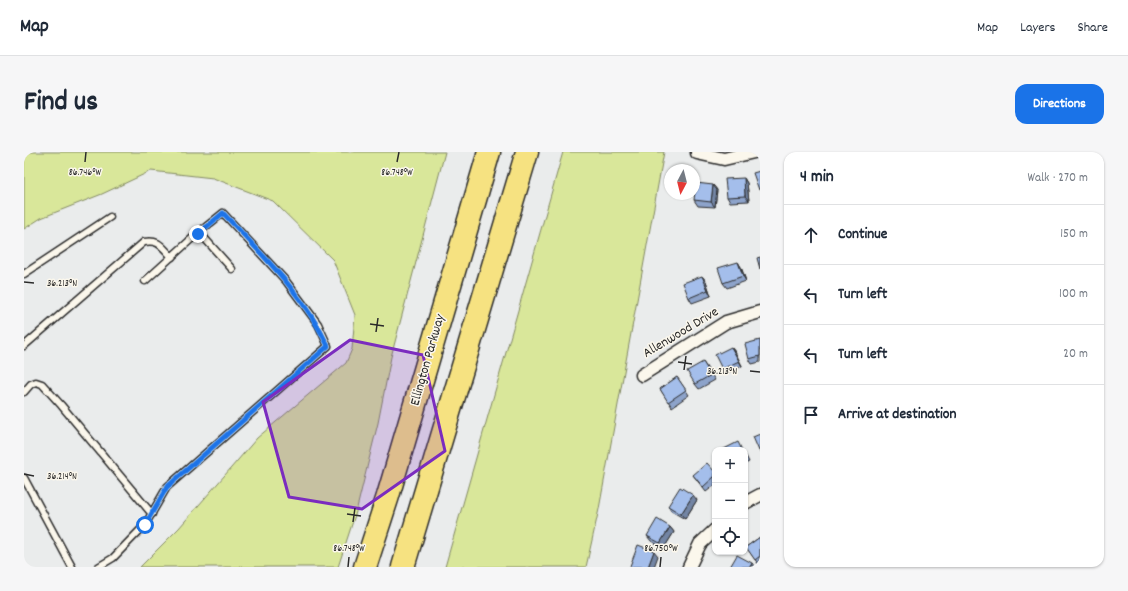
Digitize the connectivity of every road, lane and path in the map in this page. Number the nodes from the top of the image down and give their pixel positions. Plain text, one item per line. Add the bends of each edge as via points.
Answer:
1 (489, 152) edge
2 (526, 152) edge
3 (754, 152) edge
4 (697, 153) dead end
5 (110, 217) dead end
6 (199, 232) junction
7 (172, 257) junction
8 (232, 269) dead end
9 (24, 274) edge
10 (145, 282) dead end
11 (760, 312) edge
12 (24, 346) edge
13 (642, 375) dead end
14 (24, 392) edge
15 (24, 478) edge
16 (760, 495) edge
17 (748, 501) edge
18 (152, 514) junction
19 (712, 533) edge
20 (72, 567) edge
21 (98, 567) edge
22 (365, 567) edge
23 (405, 567) edge
24 (688, 567) edge

1 - 22 highway, Ellington Parkway
2 - 23 highway
3 - 4 street via 724,159
5 - 9 lane
6 - 7 lane
6 - 8 lane
6 - 18 lane via 223,213 286,281 318,324 328,346 167,487
7 - 10 lane
7 - 12 lane via 160,244 144,242
11 - 13 street, Allenwood Drive via 726,322
14 - 18 lane via 36,382 42,384
15 - 20 lane
16 - 17 street
18 - 21 lane via 145,525 113,558
19 - 24 street via 700,544

